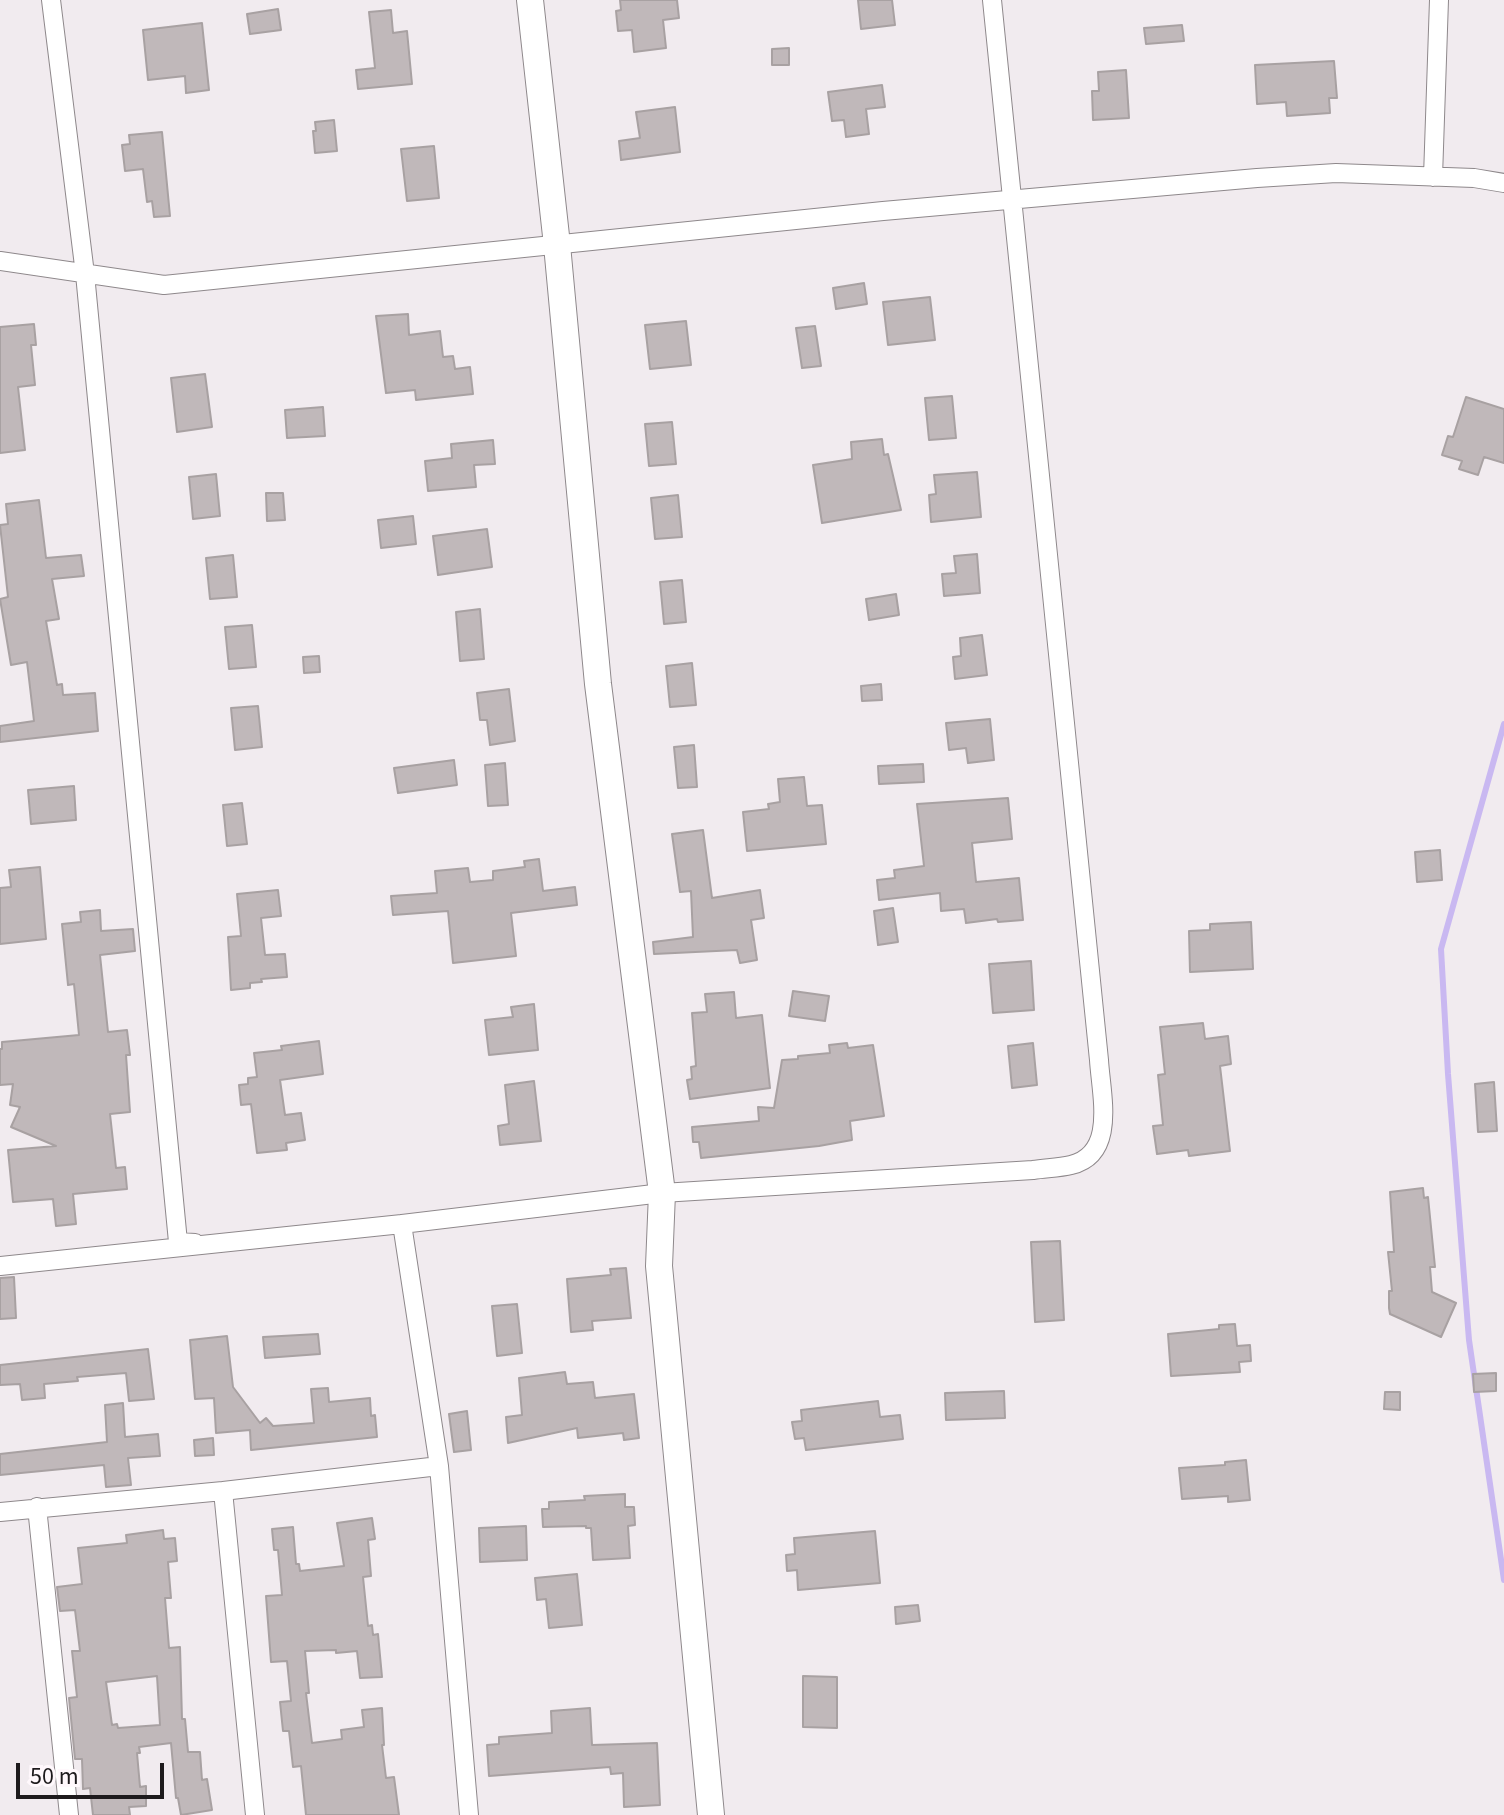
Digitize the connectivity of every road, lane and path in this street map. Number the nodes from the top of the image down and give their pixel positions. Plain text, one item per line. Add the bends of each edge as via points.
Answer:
1 (51, 0) edge
2 (530, 0) edge
3 (992, 0) edge
4 (1439, 0) edge
5 (1433, 177) junction
6 (1504, 183) edge
7 (1013, 201) junction
8 (557, 245) junction
9 (0, 261) edge
10 (85, 274) junction
11 (662, 1193) junction
12 (402, 1224) junction
13 (198, 1244) junction
14 (0, 1266) edge
15 (439, 1466) junction
16 (223, 1491) junction
17 (37, 1507) junction
18 (0, 1512) edge
19 (69, 1815) edge
20 (255, 1815) edge
21 (469, 1815) edge
22 (711, 1815) edge

1 - 10 street
2 - 8 street
3 - 7 street
4 - 5 street
5 - 6 street
5 - 7 street via 1320,174
7 - 8 street
7 - 11 street via 1092,987 1101,1139 1093,1153 1074,1165
8 - 10 street via 164,285
8 - 11 street via 598,684
9 - 10 street
10 - 13 street via 178,1242
11 - 12 street
11 - 22 street via 659,1266
12 - 13 street
12 - 15 street
13 - 14 street
15 - 16 street
15 - 21 street
16 - 17 street
16 - 20 street
17 - 18 street
17 - 19 street

